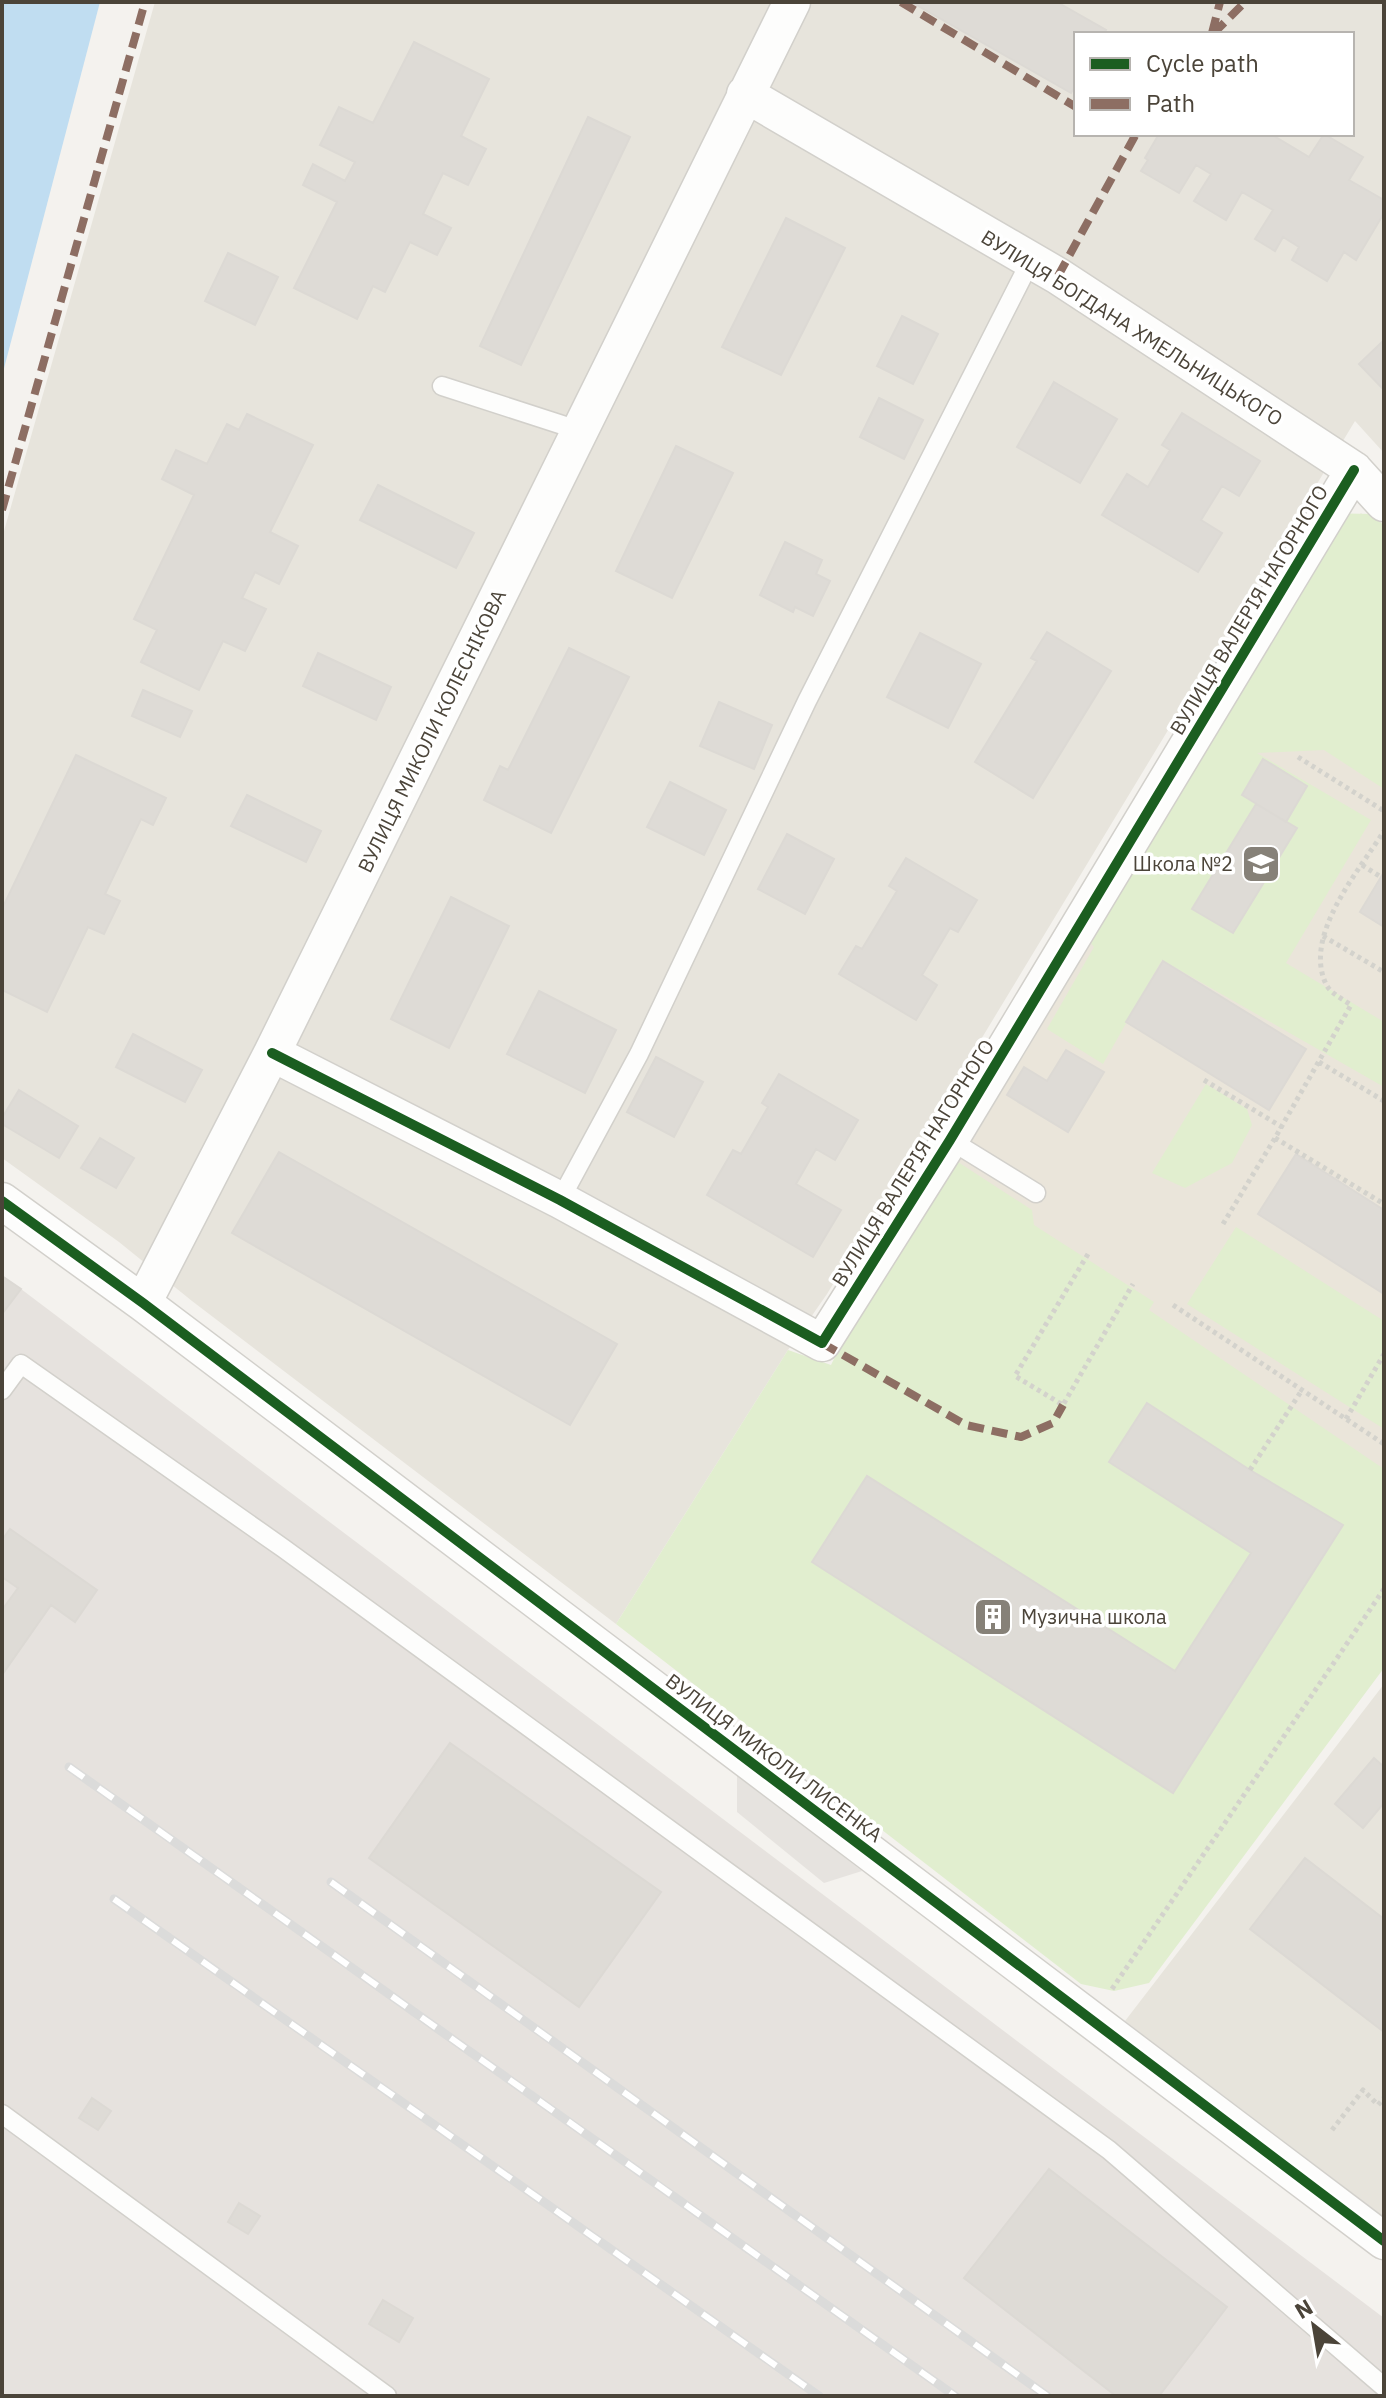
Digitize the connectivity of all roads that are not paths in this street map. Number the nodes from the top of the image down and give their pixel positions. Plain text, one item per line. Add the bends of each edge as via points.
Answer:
1 (792, 2) edge
2 (745, 94) junction
3 (1031, 260) junction
4 (442, 386) dead end
5 (581, 431) junction
6 (1354, 470) junction
7 (1384, 503) edge
8 (272, 1053) junction
9 (950, 1140) junction
10 (1036, 1193) dead end
11 (560, 1200) junction
12 (2, 1201) edge
13 (143, 1303) junction
14 (2, 1390) edge
15 (2, 2114) edge
16 (1384, 2241) edge
17 (1384, 2387) edge
18 (387, 2396) edge

1 - 2 street, ВУЛИЦЯ МИКОЛИ КОЛЕСНІКОВА
2 - 3 street, ВУЛИЦЯ БОГДАНА ХМЕЛЬНИЦЬКОГО
2 - 5 street, ВУЛИЦЯ МИКОЛИ КОЛЕСНІКОВА
3 - 6 street, ВУЛИЦЯ БОГДАНА ХМЕЛЬНИЦЬКОГО
3 - 11 lane via 814,687 639,1054
4 - 5 lane
5 - 8 street, ВУЛИЦЯ МИКОЛИ КОЛЕСНІКОВА
6 - 7 street, ВУЛИЦЯ БОГДАНА ХМЕЛЬНИЦЬКОГО
6 - 9 street, ВУЛИЦЯ ВАЛЕРІЯ НАГОРНОГО
8 - 11 street, ВУЛИЦЯ ВАЛЕРІЯ НАГОРНОГО
8 - 13 street, ВУЛИЦЯ МИКОЛИ КОЛЕСНІКОВА
9 - 10 lane
9 - 11 street, ВУЛИЦЯ ВАЛЕРІЯ НАГОРНОГО via 822,1343
12 - 13 street
13 - 16 street, ВУЛИЦЯ МИКОЛИ ЛИСЕНКА
14 - 17 lane via 21,1364 283,1548 1109,2150
15 - 18 lane

